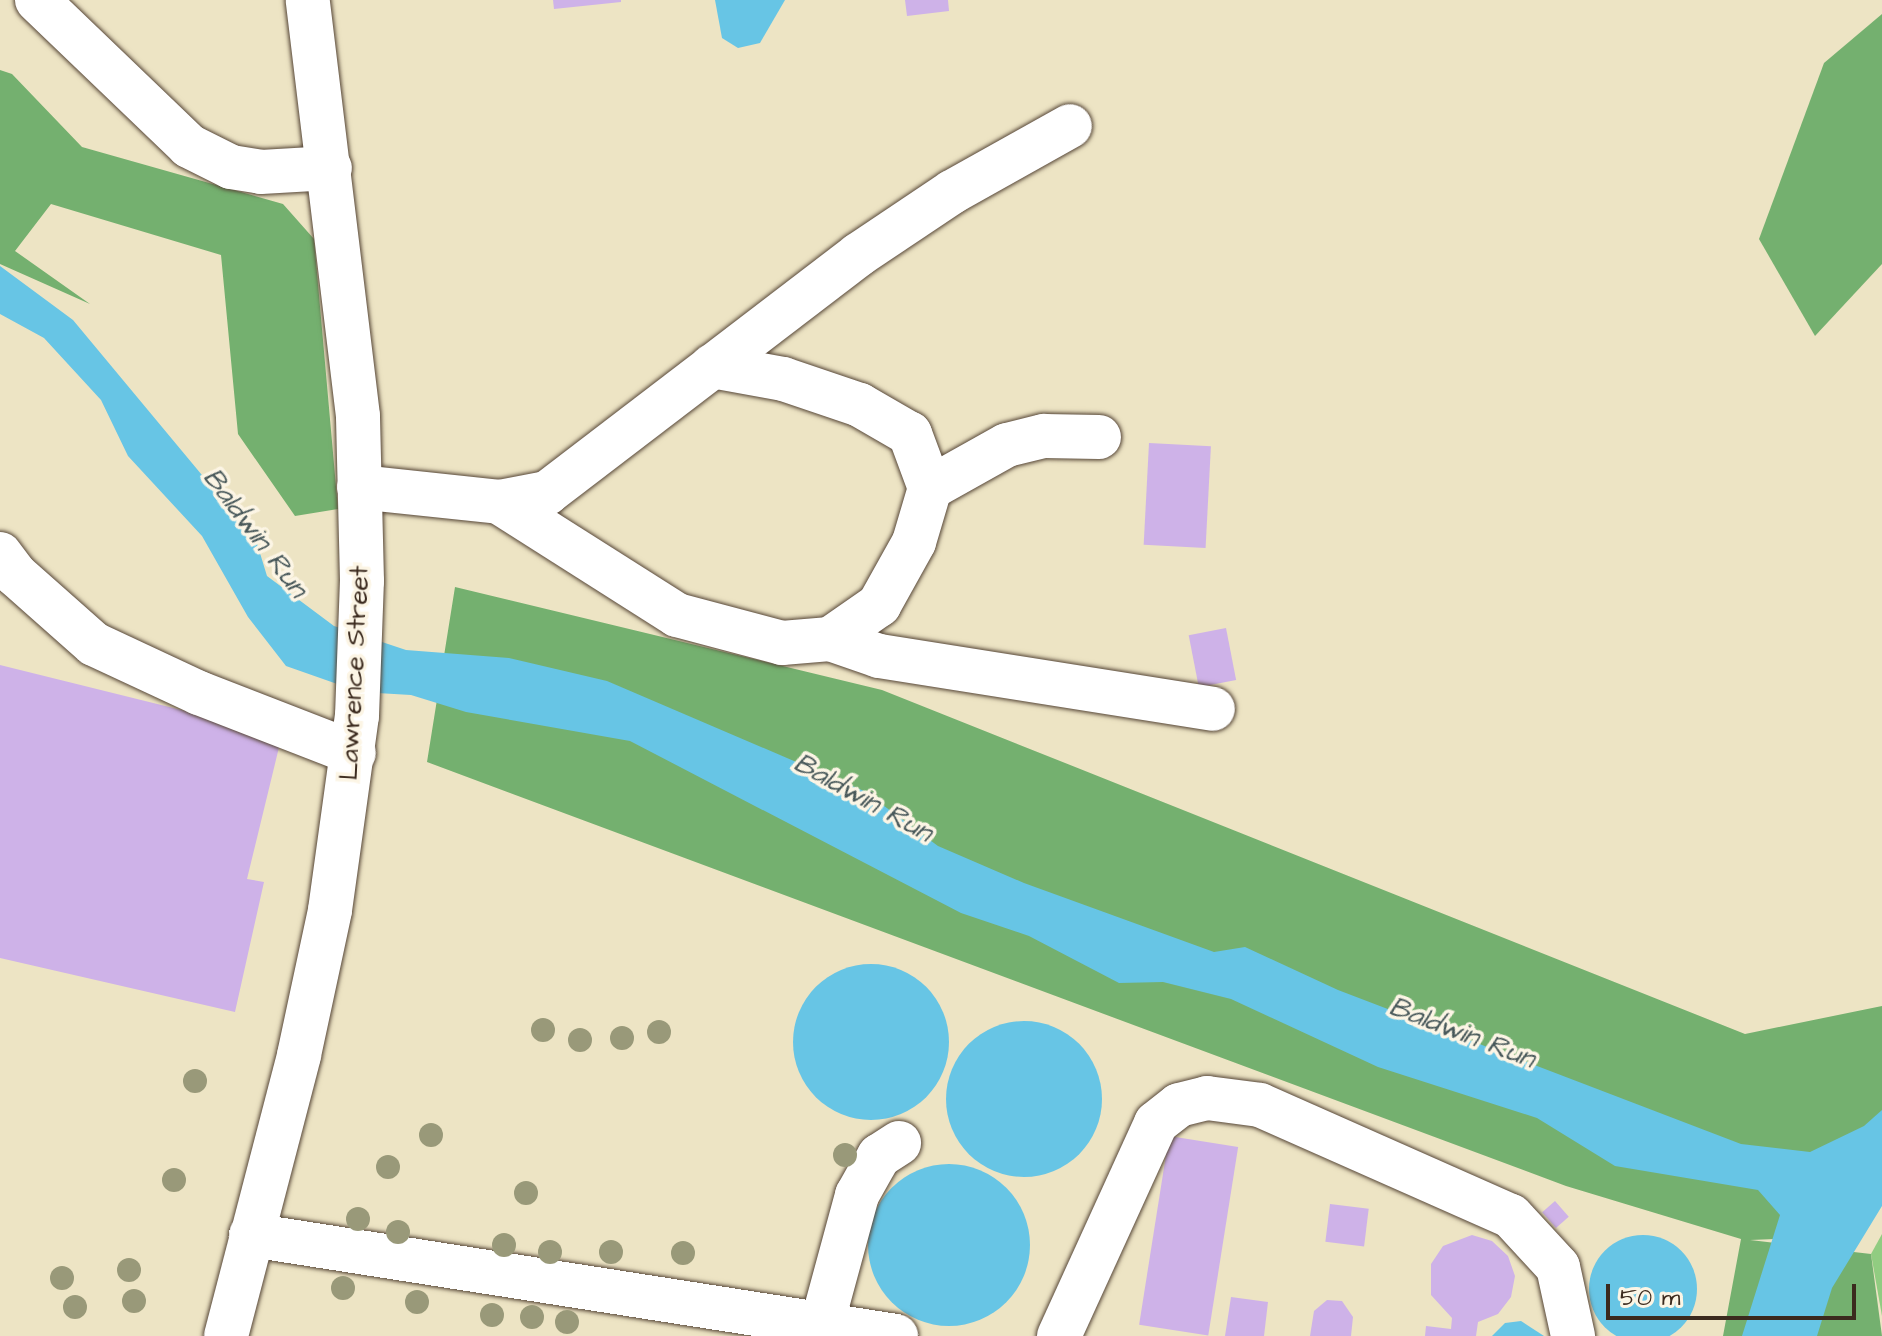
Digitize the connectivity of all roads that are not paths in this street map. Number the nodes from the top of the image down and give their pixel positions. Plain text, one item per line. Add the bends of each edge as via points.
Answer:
1 (37, 0) edge
2 (308, 0) edge
3 (1070, 126) dead end
4 (330, 168) junction
5 (712, 366) junction
6 (1099, 437) dead end
7 (359, 487) junction
8 (930, 488) junction
9 (499, 502) junction
10 (0, 554) edge
11 (830, 639) junction
12 (1213, 709) dead end
13 (355, 734) junction
14 (899, 1143) dead end
15 (251, 1235) junction
16 (822, 1324) junction
17 (226, 1336) edge
18 (896, 1336) edge
19 (1059, 1336) edge
20 (1573, 1336) edge

1 - 4 street via 189,146 231,167 261,172
2 - 4 street, Lawrence Street
3 - 5 street via 952,192
4 - 7 street, Lawrence Street via 358,416
5 - 8 street via 783,379 860,405 910,434
5 - 9 street via 547,493
6 - 8 street via 1044,436 1007,445
7 - 9 street
7 - 13 street, Lawrence Street via 362,581
8 - 11 street via 914,542 879,605
9 - 11 street via 677,615 782,643
10 - 13 street via 16,575 94,644 199,693
11 - 12 street via 879,656
13 - 15 street, Lawrence Street via 330,910 299,1055
14 - 16 street via 879,1156 857,1195
15 - 16 street
15 - 17 street, Lawrence Street
16 - 18 street
19 - 20 street via 1156,1123 1179,1105 1207,1098 1260,1105 1511,1216 1558,1267

